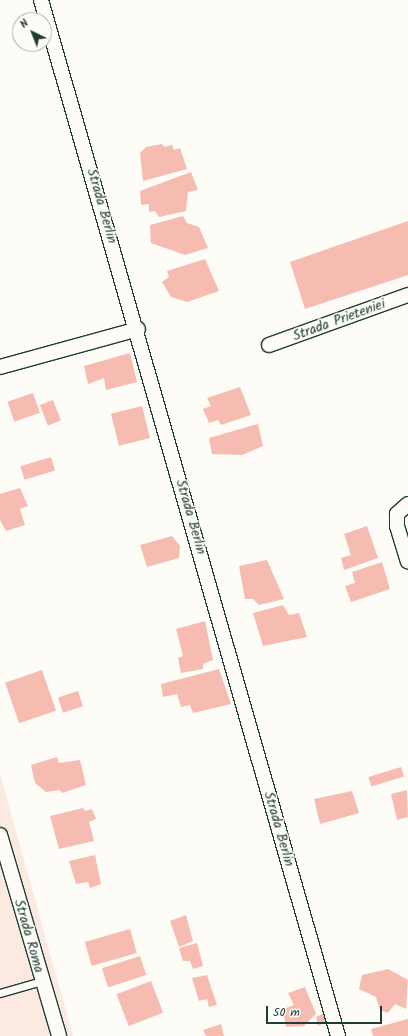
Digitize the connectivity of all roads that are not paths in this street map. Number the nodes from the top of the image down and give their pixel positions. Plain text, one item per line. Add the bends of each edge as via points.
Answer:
1 (41, 0) edge
2 (408, 295) edge
3 (138, 329) junction
4 (269, 345) dead end
5 (0, 368) edge
6 (408, 504) edge
7 (408, 561) edge
8 (0, 835) edge
9 (42, 981) junction
10 (0, 993) edge
11 (59, 1036) edge
12 (338, 1036) edge

1 - 3 street, Strada Berlin
2 - 4 street, Strada Prieteniei
3 - 5 street
3 - 12 street, Strada Berlin
6 - 7 street via 398,514 397,526
8 - 9 street, Strada Roma
9 - 10 lane
9 - 11 street, Strada Roma

